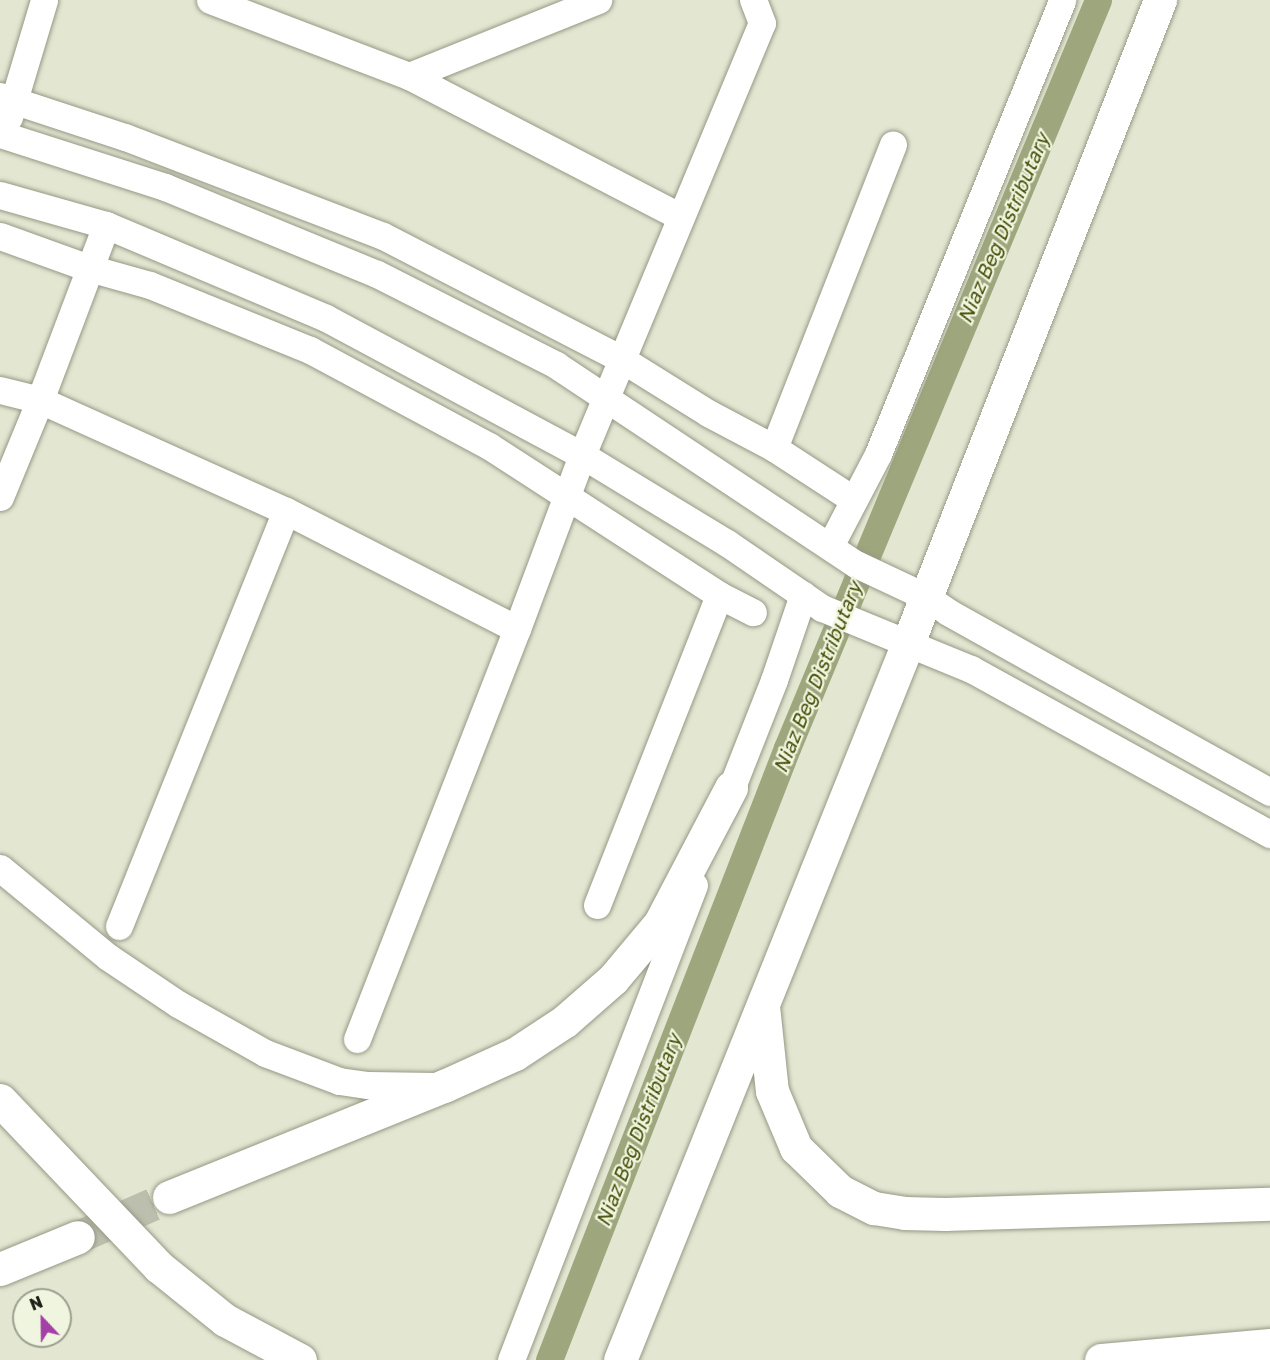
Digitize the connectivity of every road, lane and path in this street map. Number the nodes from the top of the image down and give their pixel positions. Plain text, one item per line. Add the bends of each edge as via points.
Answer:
1 (44, 0) edge
2 (210, 0) edge
3 (598, 0) edge
4 (753, 0) edge
5 (1062, 0) edge
6 (1160, 0) edge
7 (410, 76) junction
8 (7, 98) edge
9 (2, 134) edge
10 (893, 144) dead end
11 (0, 195) edge
12 (679, 216) junction
13 (106, 225) junction
14 (0, 236) edge
15 (89, 268) junction
16 (623, 360) junction
17 (0, 390) edge
18 (607, 399) junction
19 (40, 400) junction
20 (774, 448) junction
21 (582, 455) junction
22 (0, 497) edge
23 (566, 497) junction
24 (854, 500) junction
25 (286, 511) junction
26 (830, 546) junction
27 (915, 591) junction
28 (803, 595) junction
29 (719, 596) junction
30 (753, 612) dead end
31 (517, 629) junction
32 (894, 637) junction
33 (731, 788) junction
34 (1270, 792) edge
35 (1270, 834) edge
36 (0, 868) edge
37 (597, 905) dead end
38 (119, 926) dead end
39 (763, 1006) junction
40 (357, 1039) dead end
41 (444, 1086) junction
42 (0, 1100) edge
43 (169, 1197) tunnel mouth
44 (1270, 1204) edge
45 (78, 1237) tunnel mouth
46 (0, 1269) edge
47 (1270, 1346) edge
48 (300, 1360) edge
49 (511, 1360) edge
50 (620, 1360) edge
51 (1101, 1360) edge

1 - 8 street
2 - 7 street
3 - 7 street
4 - 12 street via 762,23
5 - 24 street via 878,454
6 - 27 main road
7 - 12 street
8 - 9 street
8 - 16 street via 125,137 383,236
9 - 18 street via 165,187 377,274 556,365
10 - 20 street
11 - 13 street
12 - 16 street
13 - 15 street
13 - 21 street via 326,318
14 - 15 street
15 - 19 street
15 - 23 street via 150,285 309,350 489,446
16 - 18 street
16 - 20 street
17 - 19 street
18 - 21 street
18 - 26 street
19 - 22 street
19 - 25 street
20 - 24 street
21 - 23 street
21 - 28 street via 727,543
23 - 29 street
23 - 31 street
24 - 26 street
25 - 31 street
25 - 38 street
26 - 27 street via 855,564
27 - 32 main road
27 - 34 street
28 - 32 street via 836,614
28 - 33 street
29 - 30 street
29 - 37 street
31 - 40 street
32 - 35 street via 971,669
32 - 39 main road
33 - 41 main road via 660,923 613,979 565,1021 515,1054
33 - 49 street
36 - 41 street via 108,957 178,1004 266,1053 339,1081
39 - 44 main road via 772,1091 796,1148 840,1191 874,1208 945,1214
39 - 50 main road
41 - 43 main road
42 - 48 main road via 159,1267 225,1320
45 - 46 main road
47 - 51 main road

